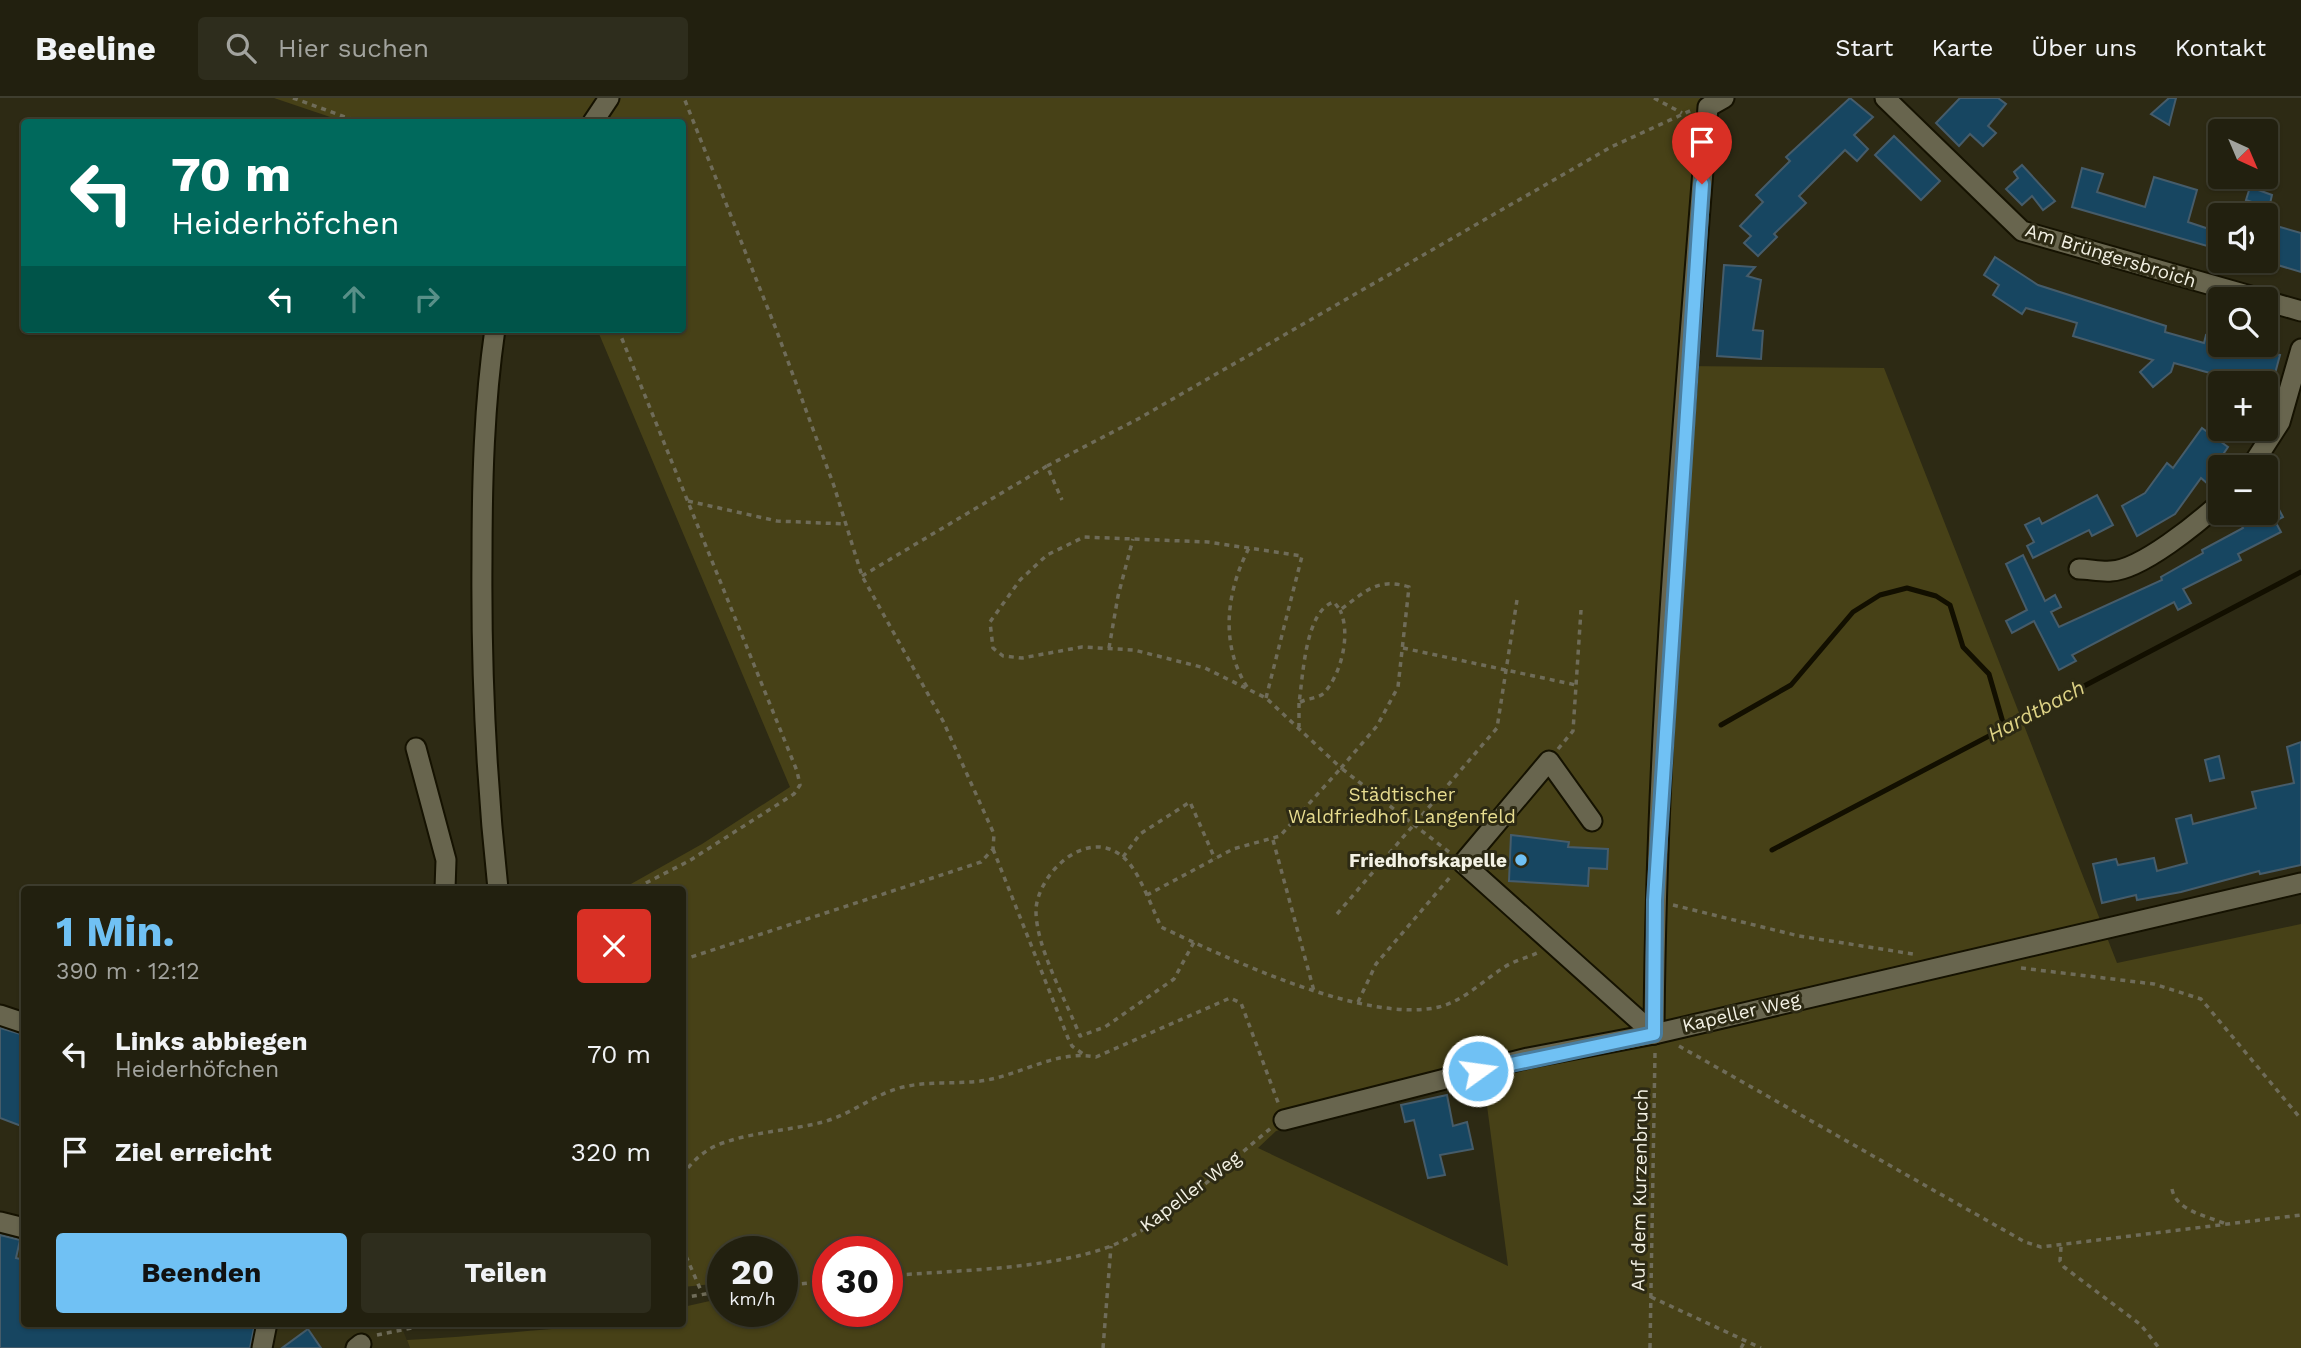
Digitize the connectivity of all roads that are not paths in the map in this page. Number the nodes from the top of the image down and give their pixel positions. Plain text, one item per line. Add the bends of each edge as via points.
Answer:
1 (609, 98) edge
2 (1885, 98) edge
3 (1716, 102) edge
4 (595, 119) edge
5 (2218, 287) edge
6 (2278, 304) edge
7 (2301, 311) edge
8 (494, 333) edge
9 (2301, 349) edge
10 (2259, 455) edge
11 (2208, 514) edge
12 (2079, 569) dead end
13 (416, 748) dead end
14 (1591, 821) dead end
15 (2301, 883) edge
16 (445, 886) edge
17 (498, 886) edge
18 (0, 1015) edge
19 (21, 1023) edge
20 (1654, 1034) junction
21 (1284, 1120) road end
22 (0, 1223) edge
23 (21, 1227) edge
24 (266, 1327) edge
25 (262, 1348) edge

1 - 4 street
2 - 5 street, Am Brüngersbroich via 2022,231
3 - 20 street via 1655,900
6 - 7 street, Am Brüngersbroich
8 - 17 street via 482,477 481,663
9 - 10 street via 2280,422
11 - 12 street via 2139,560 2114,571
13 - 16 street via 446,860
14 - 20 street via 1549,761 1463,863
15 - 20 street, Kapeller Weg
18 - 19 street
20 - 21 street, Kapeller Weg via 1528,1058
22 - 23 street
24 - 25 street

